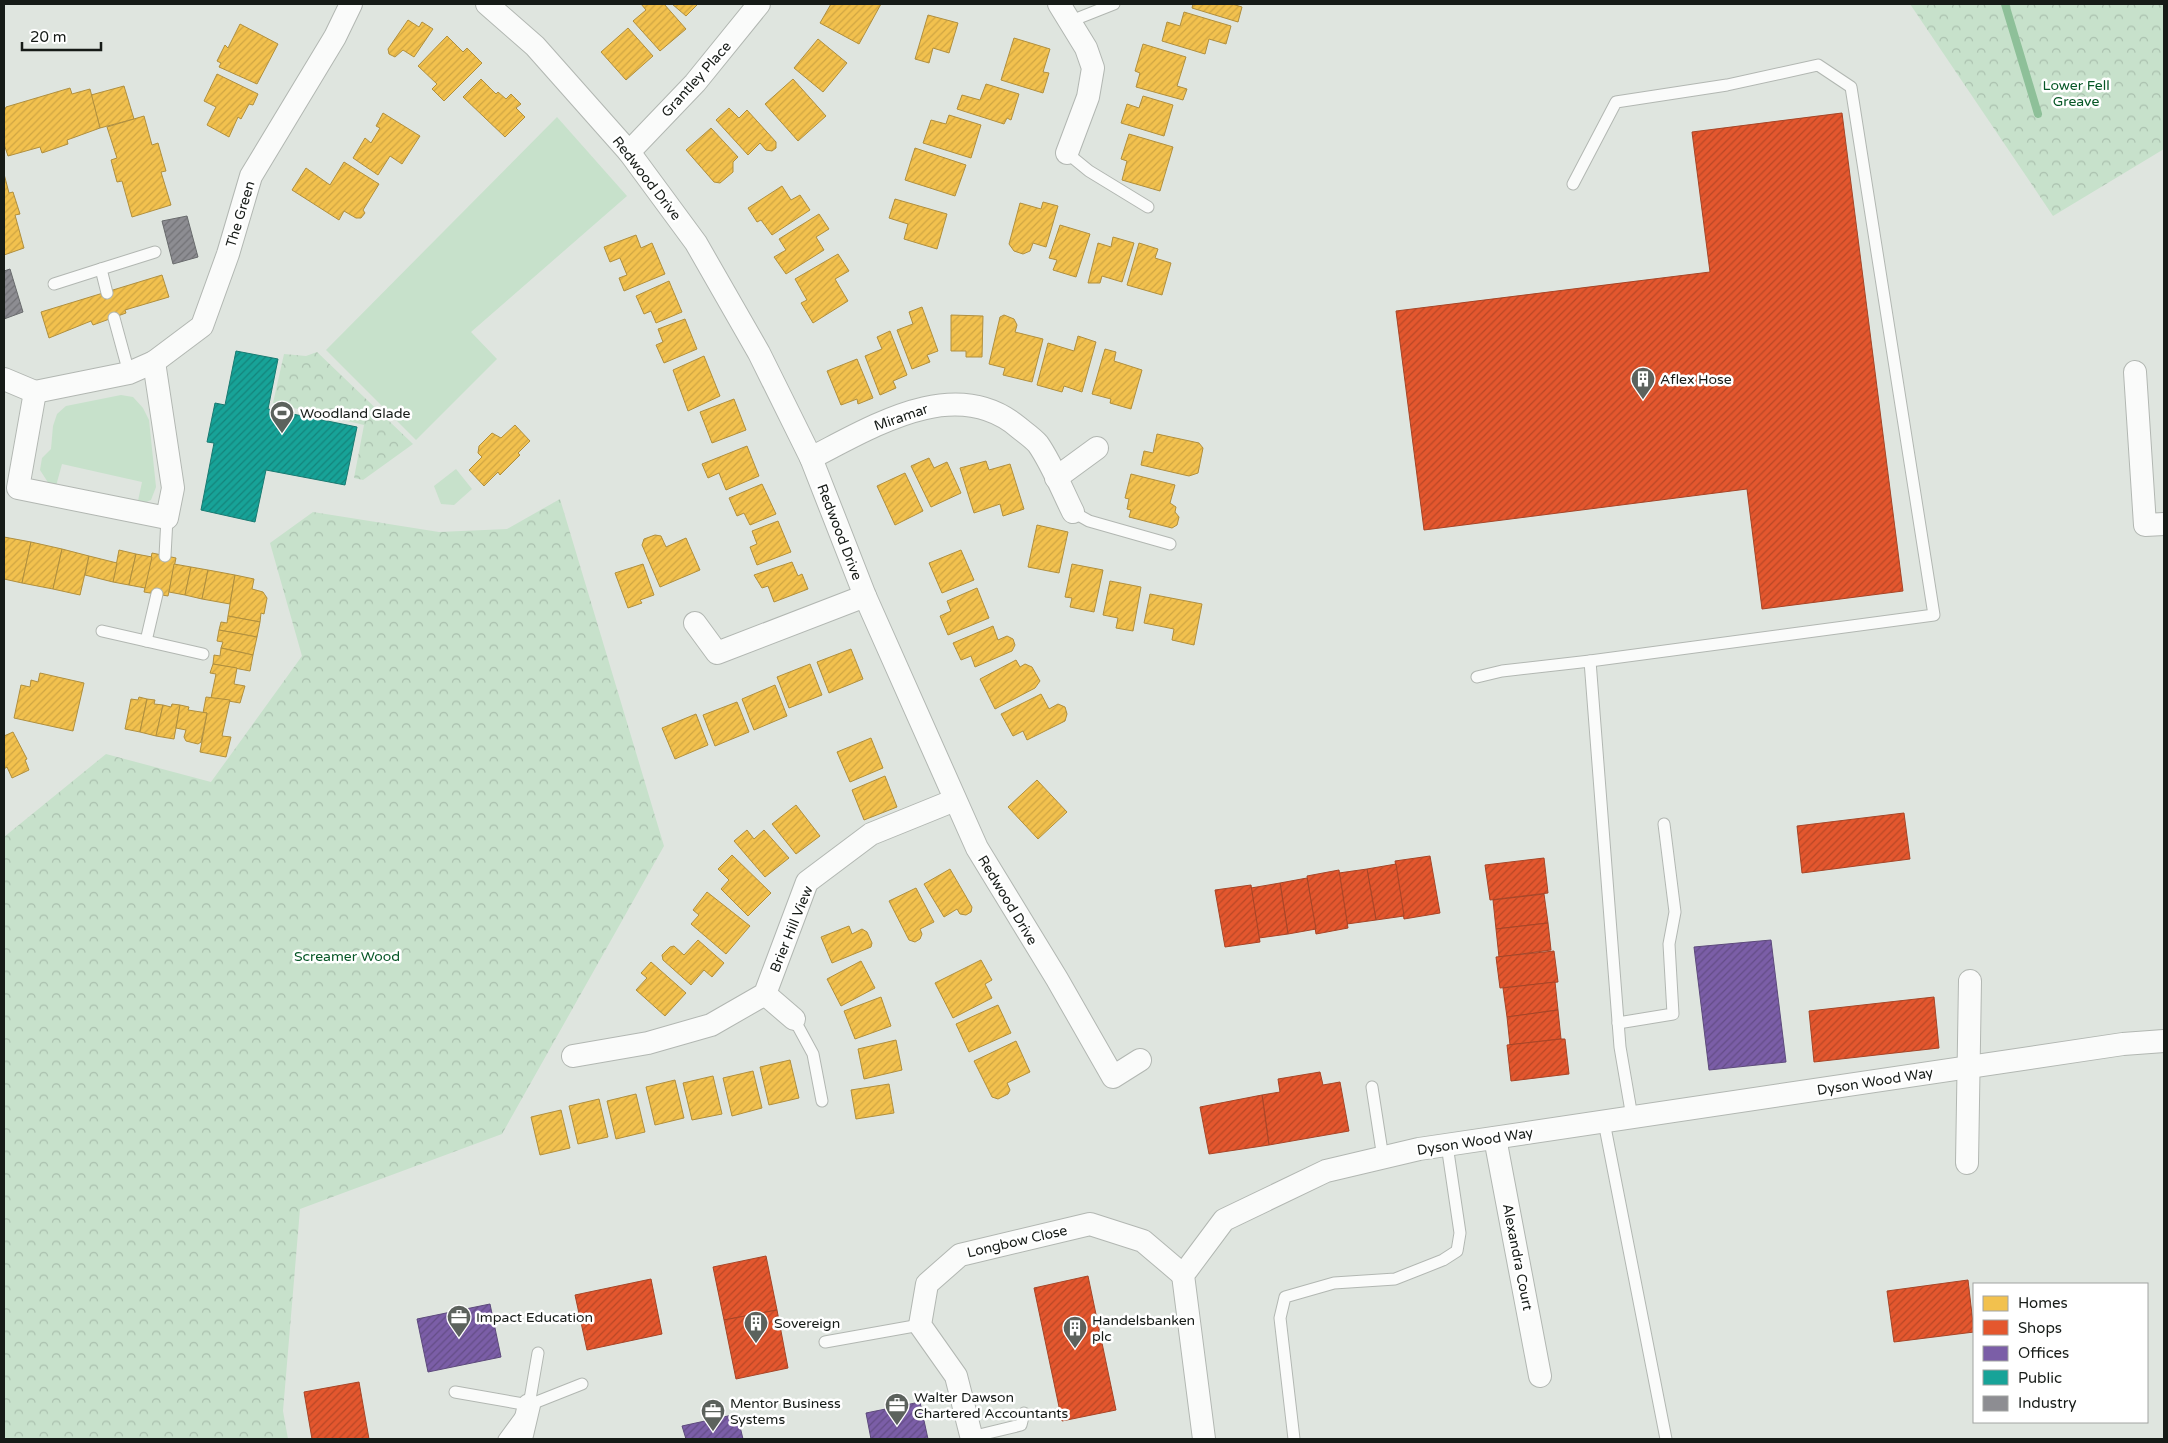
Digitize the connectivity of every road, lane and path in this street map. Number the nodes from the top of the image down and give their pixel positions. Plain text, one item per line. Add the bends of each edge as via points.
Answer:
1 (351, 4) edge
2 (487, 4) edge
3 (759, 4) edge
4 (1114, 4) edge
5 (1065, 12) edge
6 (629, 152) junction
7 (1067, 153) joint
8 (1573, 184) dead end
9 (1148, 207) dead end
10 (155, 252) dead end
11 (101, 268) junction
12 (54, 284) dead end
13 (107, 293) dead end
14 (114, 318) dead end
15 (154, 362) junction
16 (2135, 372) dead end
17 (130, 373) junction
18 (4, 379) edge
19 (35, 392) junction
20 (1097, 448) dead end
21 (811, 458) junction
22 (1056, 478) junction
23 (1073, 512) joint
24 (168, 518) junction
25 (2164, 524) edge
26 (1170, 544) dead end
27 (165, 556) dead end
28 (156, 594) dead end
29 (865, 596) junction
30 (695, 623) dead end
31 (102, 631) dead end
32 (146, 640) junction
33 (203, 654) dead end
34 (1590, 661) junction
35 (1477, 677) dead end
36 (955, 800) junction
37 (1664, 824) dead end
38 (1970, 981) dead end
39 (765, 994) junction
40 (794, 1019) joint
41 (1618, 1023) junction
42 (2164, 1041) edge
43 (573, 1056) dead end
44 (1140, 1060) dead end
45 (1969, 1066) junction
46 (1372, 1088) dead end
47 (822, 1101) dead end
48 (1632, 1117) junction
49 (1604, 1122) junction
50 (1495, 1138) junction
51 (1447, 1145) junction
52 (1383, 1158) junction
53 (1967, 1163) dead end
54 (1182, 1274) junction
55 (920, 1325) junction
56 (825, 1342) dead end
57 (538, 1353) dead end
58 (1540, 1376) dead end
59 (582, 1384) dead end
60 (455, 1392) dead end
61 (529, 1404) junction
62 (1024, 1413) dead end
63 (972, 1438) edge
64 (504, 1439) edge
65 (521, 1439) edge
66 (1204, 1439) edge
67 (1294, 1439) edge
68 (1666, 1439) edge

1 - 15 street, The Green via 251,176 202,326
2 - 6 street, Redwood Drive via 535,46
3 - 6 street, Grantley Place via 695,83
4 - 5 lane
5 - 7 street via 1086,48 1093,68 1088,97
6 - 21 street, Redwood Drive via 696,243 759,353
7 - 9 lane via 1089,171
8 - 34 lane via 1616,102 1727,85 1818,65 1851,87 1934,615
10 - 11 lane
11 - 12 lane
11 - 13 lane
14 - 17 lane
15 - 17 street, The Green
15 - 24 street via 173,488
16 - 25 street via 2145,525
17 - 19 street, The Green
18 - 19 street
19 - 24 street via 18,488
20 - 22 street
21 - 22 street, Miramar via 875,425 925,407 953,403 985,407 1010,420 1038,444
21 - 29 street, Redwood Drive
22 - 23 street, Miramar
23 - 26 lane via 1089,521
24 - 27 lane
28 - 32 lane
29 - 30 street via 717,653
29 - 36 street, Redwood Drive
31 - 32 lane
32 - 33 lane
34 - 35 lane
34 - 41 lane
36 - 39 street, Brier Hill View via 871,834 807,882
36 - 44 street, Redwood Drive via 977,848 1113,1077
37 - 41 lane via 1675,912 1669,944 1673,1014
38 - 45 street
39 - 40 street
39 - 43 street via 711,1025 648,1043
40 - 47 lane via 813,1054
41 - 48 lane
42 - 45 street, Dyson Wood Way
45 - 48 street, Dyson Wood Way
45 - 53 street
46 - 52 lane
48 - 49 street, Dyson Wood Way
49 - 50 street, Dyson Wood Way
49 - 68 lane
50 - 51 street, Dyson Wood Way
50 - 58 street, Alexandra Court
51 - 52 street, Dyson Wood Way
51 - 67 lane via 1460,1233 1457,1251 1443,1260 1394,1279 1334,1283 1285,1297 1280,1318
52 - 54 street, Dyson Wood Way via 1326,1171 1224,1220
54 - 55 street, Longbow Close via 1142,1241 1090,1224 960,1255 927,1284
54 - 66 street
55 - 56 lane
55 - 63 street via 956,1376
57 - 61 lane
59 - 61 lane
60 - 61 lane
61 - 64 lane
61 - 65 street
62 - 63 lane via 1021,1425

